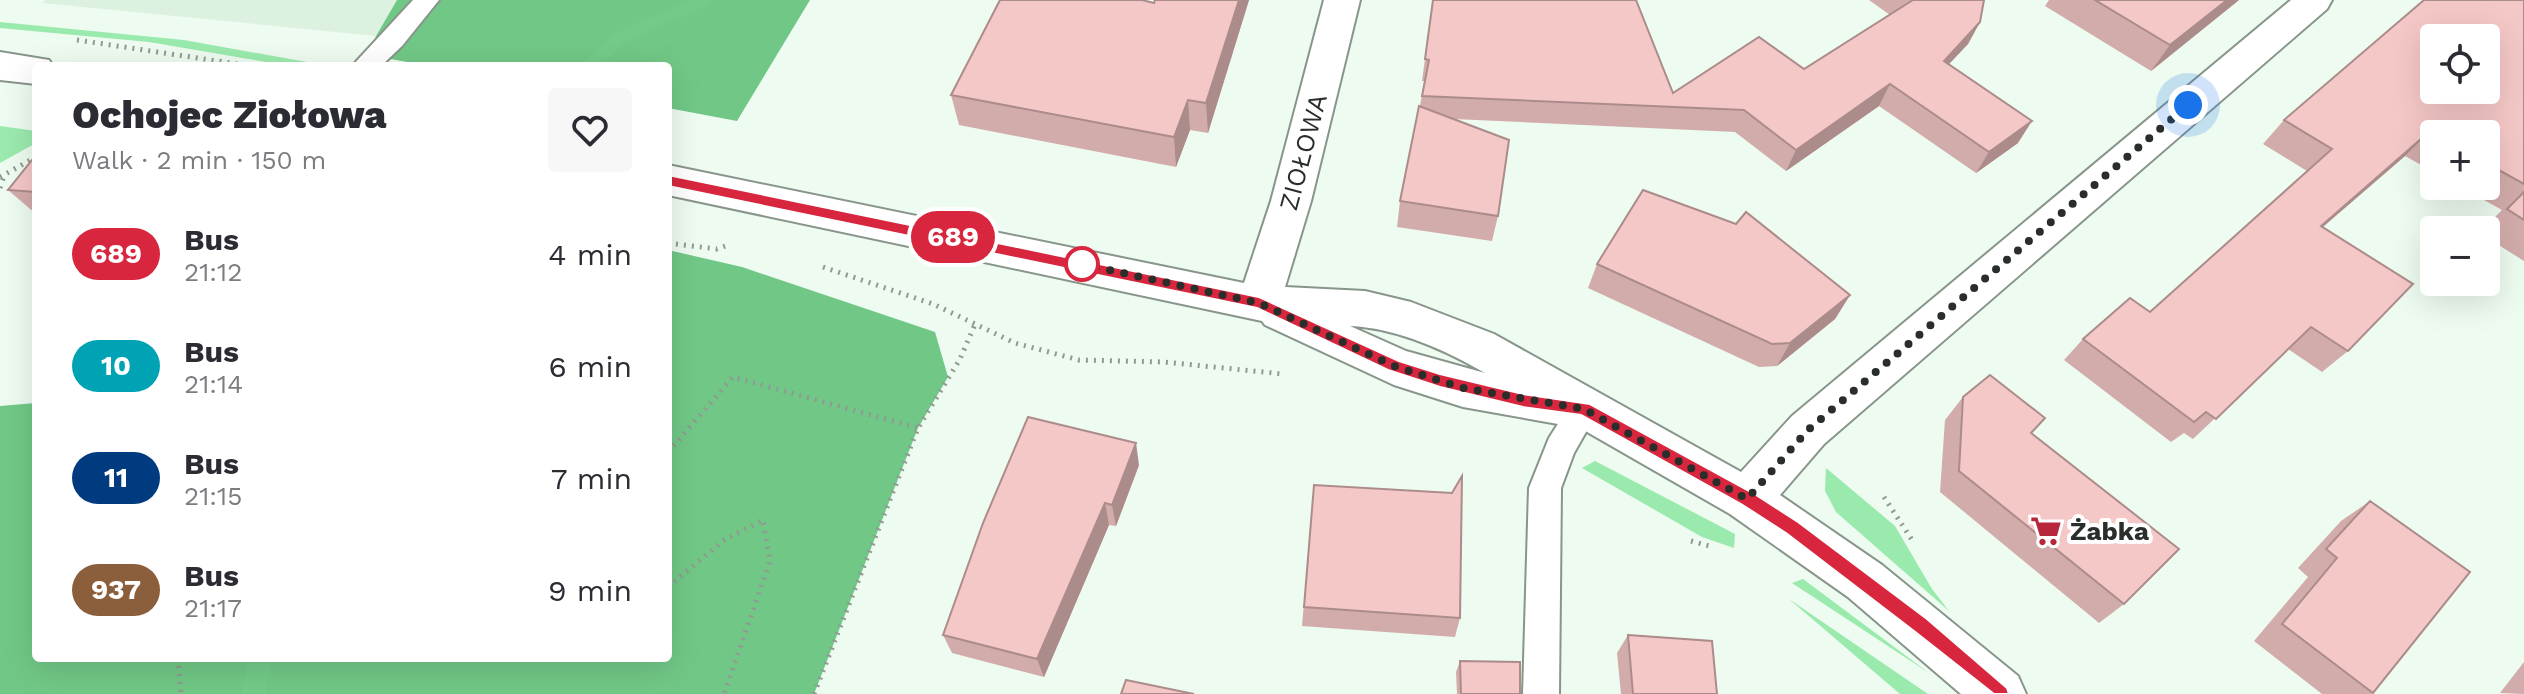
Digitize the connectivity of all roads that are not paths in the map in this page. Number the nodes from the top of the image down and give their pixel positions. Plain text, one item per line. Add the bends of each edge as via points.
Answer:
1 (427, 0) edge
2 (1342, 0) edge
3 (2314, 0) edge
4 (369, 62) edge
5 (0, 66) edge
6 (32, 70) edge
7 (672, 181) edge
8 (1259, 303) junction
9 (1584, 409) junction
10 (1747, 499) junction
11 (1541, 694) edge
12 (2000, 694) edge

1 - 4 lane
2 - 8 street, ZIOŁOWA
3 - 10 street via 1808,430
5 - 6 street
7 - 8 street
8 - 9 street via 1394,366 1449,384
9 - 10 street
9 - 11 lane via 1560,448 1545,488
10 - 12 street via 1876,589

